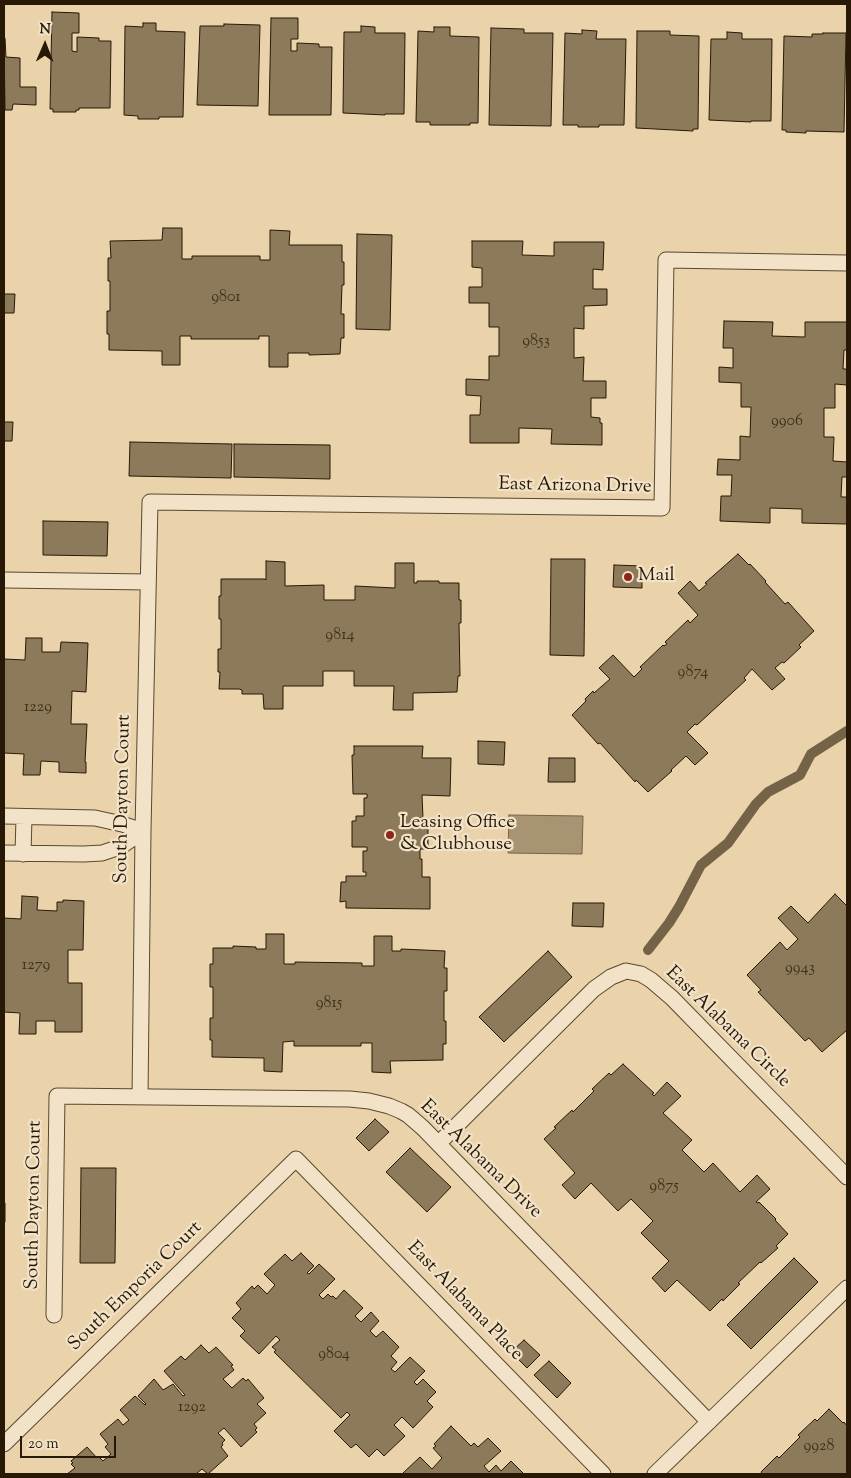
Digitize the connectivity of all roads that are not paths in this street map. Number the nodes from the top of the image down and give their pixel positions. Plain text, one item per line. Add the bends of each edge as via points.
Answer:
1 (847, 263) edge
2 (150, 502) joint
3 (4, 580) edge
4 (148, 582) junction
5 (4, 816) edge
6 (24, 817) junction
7 (144, 830) junction
8 (4, 853) edge
9 (23, 854) junction
10 (57, 1096) joint
11 (140, 1097) junction
12 (439, 1143) junction
13 (296, 1158) joint
14 (847, 1176) edge
15 (847, 1288) edge
16 (54, 1315) dead end
17 (709, 1422) junction
18 (4, 1444) edge
19 (603, 1474) edge
20 (655, 1474) edge

1 - 2 lane, East Arizona Drive via 666,260 662,508
2 - 4 lane, South Dayton Court
3 - 4 lane
4 - 7 lane, South Dayton Court
5 - 6 lane
6 - 7 lane via 95,818
6 - 9 lane
7 - 9 lane via 120,847 102,853
7 - 11 lane, South Dayton Court
8 - 9 lane
10 - 11 lane, East Alabama Drive
10 - 16 lane, South Dayton Court
11 - 12 lane, East Alabama Drive via 370,1100 408,1115
12 - 14 lane, East Alabama Circle via 594,988 611,976 626,971 641,974 672,998
12 - 17 lane, East Alabama Drive
13 - 18 lane, South Emporia Court
13 - 19 lane, East Alabama Place
15 - 17 lane
17 - 20 lane

